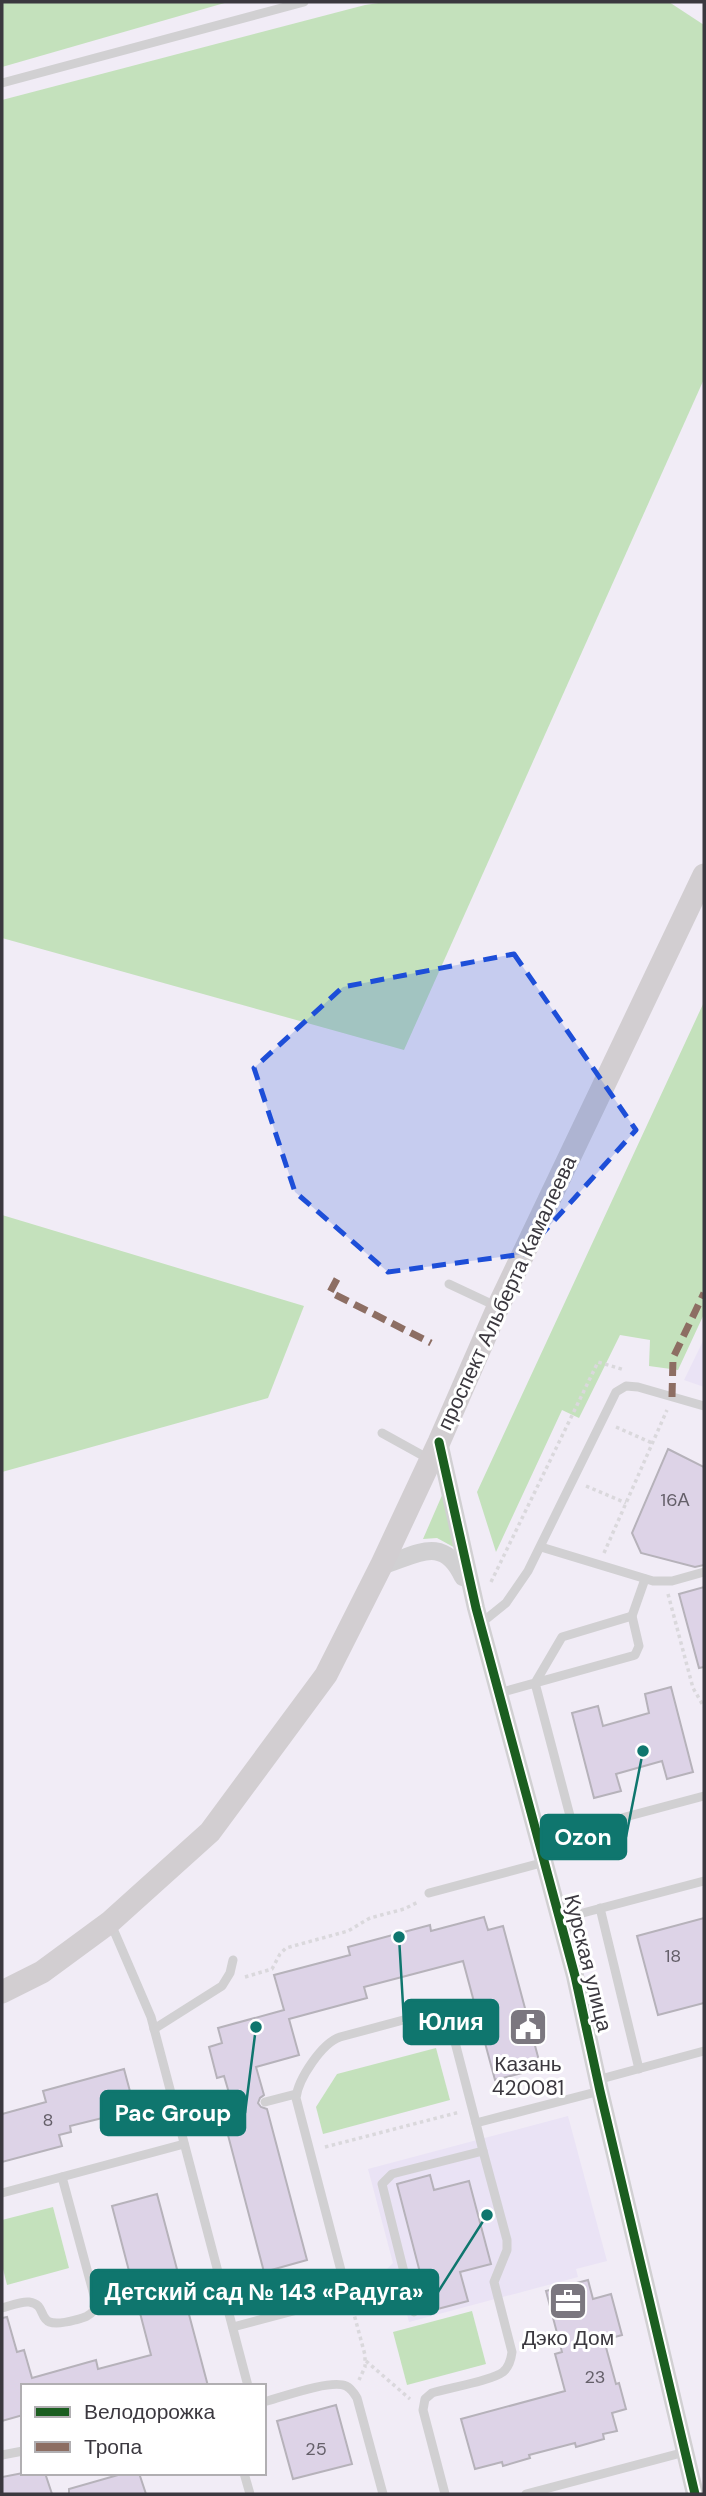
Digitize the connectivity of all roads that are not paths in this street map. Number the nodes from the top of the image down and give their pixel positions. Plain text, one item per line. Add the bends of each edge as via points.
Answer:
1 (304, 2) edge
2 (2, 83) edge
3 (704, 875) edge
4 (449, 1284) dead end
5 (498, 1307) junction
6 (704, 1406) edge
7 (382, 1433) dead end
8 (434, 1451) junction
9 (541, 1547) junction
10 (381, 1566) junction
11 (704, 1573) edge
12 (645, 1579) junction
13 (478, 1616) junction
14 (632, 1616) junction
15 (535, 1683) junction
16 (499, 1693) junction
17 (704, 1796) edge
18 (574, 1831) junction
19 (539, 1840) junction
20 (545, 1862) junction
21 (704, 1881) edge
22 (429, 1893) road end
23 (600, 1908) junction
24 (560, 1919) junction
25 (110, 1922) junction
26 (233, 1960) dead end
27 (2, 1992) edge
28 (154, 2029) junction
29 (704, 2052) edge
30 (639, 2069) junction
31 (598, 2085) junction
32 (296, 2094) junction
33 (265, 2102) dead end
34 (234, 2110) dead end
35 (477, 2123) junction
36 (179, 2125) junction
37 (184, 2144) junction
38 (483, 2151) junction
39 (62, 2177) junction
40 (2, 2193) edge
41 (405, 2275) junction
42 (346, 2290) junction
43 (2, 2308) edge
44 (414, 2312) dead end
45 (233, 2327) junction
46 (247, 2384) edge
47 (266, 2401) edge
48 (21, 2451) edge
49 (685, 2452) junction
50 (2, 2455) edge
51 (245, 2475) edge
52 (250, 2494) edge
53 (383, 2494) edge
54 (445, 2494) edge
55 (526, 2494) edge
56 (695, 2494) edge

1 - 2 lane
3 - 5 main road, проспект Альберта Камалеева
4 - 5 lane
5 - 8 main road, проспект Альберта Камалеева
6 - 9 lane via 638,1387 626,1386 616,1392
7 - 8 lane
8 - 10 main road, проспект Альберта Камалеева
8 - 13 street, Курская улица
9 - 12 lane
9 - 13 lane via 506,1602
10 - 13 street, Курская улица via 434,1550 444,1552 459,1568
10 - 25 main road, проспект Альберта Камалеева via 326,1675 210,1832
11 - 12 lane via 665,1582
12 - 14 lane
13 - 16 street, Курская улица
14 - 15 lane via 562,1637
14 - 15 lane via 639,1646 635,1655
15 - 16 lane
15 - 18 lane
16 - 19 street, Курская улица
17 - 18 lane
18 - 19 lane
19 - 20 street, Курская улица
20 - 22 lane
20 - 24 street, Курская улица
21 - 23 lane
23 - 24 lane
23 - 30 lane
24 - 31 street, Курская улица
25 - 27 main road, проспект Альберта Камалеева via 42,1972
25 - 28 lane
26 - 28 lane via 226,1982 217,1991
28 - 36 lane
29 - 30 lane
30 - 31 lane
31 - 35 lane
31 - 49 street, Курская улица
32 - 33 lane
32 - 35 lane via 328,2043 438,2012 450,2023
32 - 42 lane
34 - 36 lane
35 - 38 lane
36 - 37 lane
37 - 39 lane
37 - 45 lane
38 - 41 lane via 384,2180 382,2188
38 - 54 lane via 507,2241 494,2282 512,2352 508,2367 498,2375 432,2393 425,2399 422,2410
39 - 40 lane
39 - 43 lane via 94,2309 57,2325 30,2302
41 - 42 lane
41 - 44 lane
42 - 45 lane via 335,2300
45 - 46 lane
47 - 53 lane via 330,2384 353,2391
48 - 50 lane
49 - 55 lane
49 - 56 street, Курская улица
51 - 52 lane

